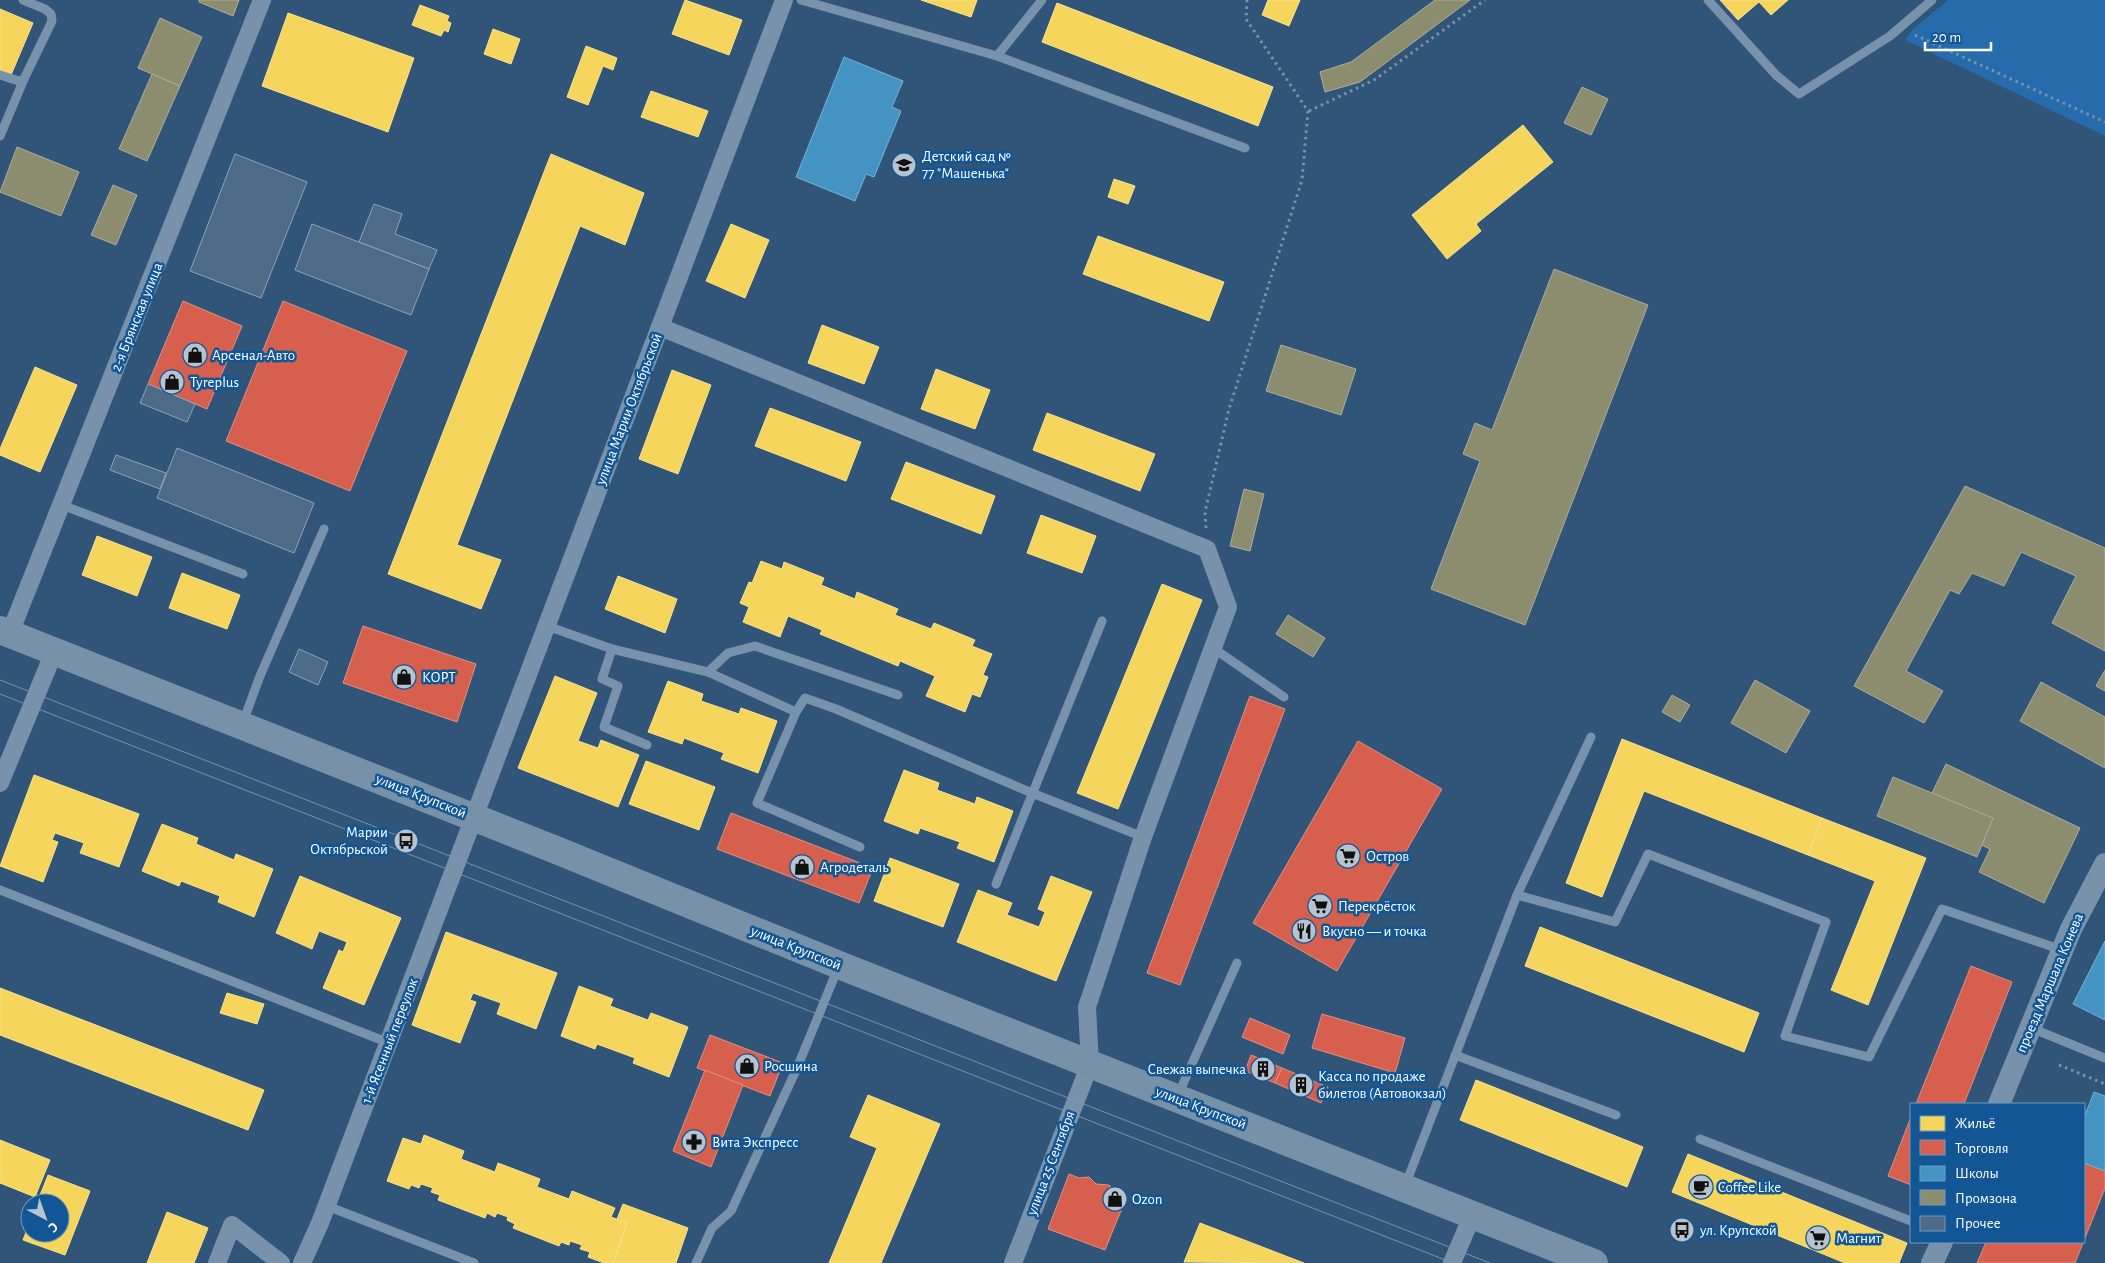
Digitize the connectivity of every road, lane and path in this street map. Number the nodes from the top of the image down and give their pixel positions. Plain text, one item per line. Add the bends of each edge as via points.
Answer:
1 (23, 0) edge
2 (262, 0) edge
3 (784, 0) edge
4 (801, 0) edge
5 (1042, 0) edge
6 (1247, 0) edge
7 (1485, 0) edge
8 (1708, 0) edge
9 (1932, 0) edge
10 (1899, 28) junction
11 (997, 56) junction
12 (0, 75) edge
13 (24, 79) junction
14 (1308, 111) junction
15 (2105, 122) edge
16 (0, 136) edge
17 (1245, 148) dead end
18 (660, 327) junction
19 (62, 505) junction
20 (324, 530) dead end
21 (1207, 549) junction
22 (243, 574) dead end
23 (1102, 621) dead end
24 (547, 626) junction
25 (5, 632) edge
26 (1213, 648) junction
27 (612, 649) junction
28 (54, 652) junction
29 (708, 672) junction
30 (898, 695) dead end
31 (1284, 697) dead end
32 (796, 712) junction
33 (242, 725) junction
34 (1591, 737) dead end
35 (647, 745) dead end
36 (0, 783) edge
37 (1032, 793) junction
38 (474, 818) junction
39 (1143, 837) junction
40 (860, 847) dead end
41 (2105, 864) edge
42 (996, 884) dead end
43 (0, 890) edge
44 (1518, 895) junction
45 (2062, 950) junction
46 (1237, 963) dead end
47 (838, 965) junction
48 (2030, 1028) junction
49 (389, 1043) junction
50 (1455, 1054) junction
51 (2105, 1058) edge
52 (1090, 1064) junction
53 (2059, 1065) dead end
54 (2105, 1084) edge
55 (1177, 1097) junction
56 (1999, 1103) edge
57 (1616, 1115) dead end
58 (1700, 1139) dead end
59 (1404, 1189) junction
60 (327, 1206) junction
61 (1472, 1216) junction
62 (1910, 1221) edge
63 (1942, 1243) edge
64 (217, 1263) edge
65 (281, 1263) edge
66 (302, 1263) edge
67 (474, 1263) edge
68 (696, 1263) edge
69 (1013, 1263) edge
70 (1452, 1263) edge
71 (1594, 1263) edge
72 (1932, 1263) edge

1 - 13 lane via 52,14 52,21
2 - 19 street, 2-я Брянская улица
3 - 18 street, улица Марии Октябрьской
4 - 11 lane
5 - 11 lane
6 - 14 path via 1246,19
7 - 14 path via 1374,80
8 - 10 lane via 1776,74 1799,94
9 - 10 lane
10 - 15 path
11 - 17 lane
12 - 13 lane via 19,81
13 - 16 lane
14 - 21 path via 1302,180 1229,409 1205,512
18 - 21 street
18 - 24 street, улица Марии Октябрьской
19 - 22 lane
19 - 25 street, 2-я Брянская улица
20 - 33 lane
21 - 26 street via 1228,607
23 - 37 lane
24 - 27 lane
24 - 38 street, улица Марии Октябрьской
25 - 28 main road, улица Крупской
26 - 31 lane
26 - 39 street
27 - 29 lane
27 - 35 lane via 602,679 618,686 604,727
28 - 33 main road, улица Крупской
28 - 36 street
29 - 30 lane via 728,653 755,646
29 - 32 lane
32 - 37 lane via 805,698
32 - 40 lane via 757,803
33 - 38 main road, улица Крупской
34 - 44 lane
37 - 39 lane
37 - 42 lane
38 - 47 main road, улица Крупской
38 - 49 street, 1-й Ясенный переулок
39 - 52 street via 1087,1007
41 - 45 street, проезд Маршала Конева
43 - 49 lane
44 - 45 lane via 1615,922 1648,854 1826,922 1785,1036 1869,1057 1942,909
44 - 50 lane
45 - 48 street, проезд Маршала Конева
46 - 55 lane
47 - 52 main road, улица Крупской
47 - 68 lane via 798,1068 731,1211 712,1228
48 - 51 lane
48 - 56 street, проезд Маршала Конева
49 - 60 street, 1-й Ясенный переулок
50 - 57 lane
50 - 59 lane
52 - 55 main road, улица Крупской
52 - 69 street, улица 25 Сентября
53 - 54 path
55 - 59 main road, улица Крупской
58 - 62 lane
59 - 61 main road, улица Крупской
60 - 66 street, 1-й Ясенный переулок
60 - 67 lane
61 - 70 street
61 - 71 main road, улица Крупской
63 - 72 street
64 - 65 street via 232,1225

